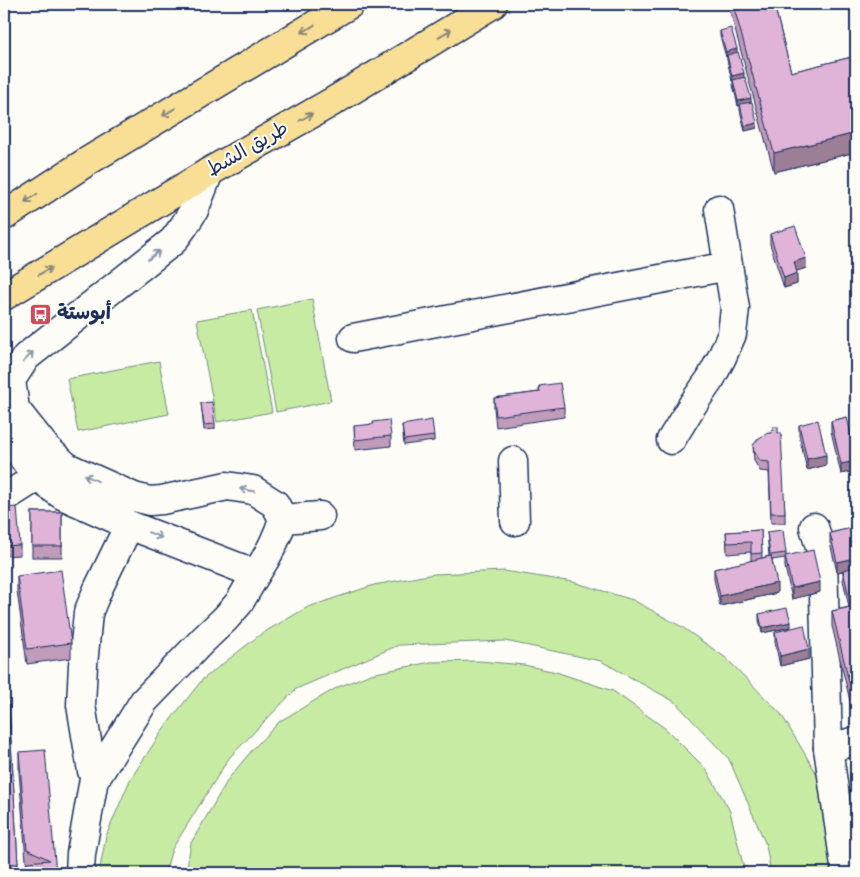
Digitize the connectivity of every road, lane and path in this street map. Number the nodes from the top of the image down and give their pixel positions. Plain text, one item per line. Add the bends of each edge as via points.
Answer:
1 (350, 4) edge
2 (493, 4) edge
3 (210, 172) junction
4 (719, 209) dead end
5 (4, 216) edge
6 (728, 266) junction
7 (4, 296) edge
8 (353, 338) dead end
9 (4, 432) edge
10 (671, 440) dead end
11 (513, 461) dead end
12 (37, 477) junction
13 (4, 498) edge
14 (320, 516) dead end
15 (283, 519) junction
16 (515, 521) dead end
17 (129, 525) junction
18 (814, 527) dead end
19 (256, 574) junction
20 (856, 741) edge
21 (828, 748) junction
22 (95, 773) junction
23 (80, 873) edge
24 (846, 873) edge

1 -> 5 highway via 88,161
3 -> 2 highway, طريق الشط
7 -> 3 highway, طريق الشط
15 -> 3 street via 275,504 253,490 228,486 156,501 134,497 67,467 46,448 15,410 11,380 26,357 173,241 194,210
4 - 6 street
6 - 8 street
6 - 10 street via 735,308 732,334 711,378
9 - 12 street
11 - 16 street
12 - 13 street
12 - 17 street via 62,495
14 - 15 street
15 - 19 street via 277,537
17 -> 19 street
17 - 22 street via 88,613 81,704 92,771
18 - 21 street via 822,558
19 - 22 street via 225,619 144,701 99,773
20 - 21 street
21 - 24 street
22 - 23 street

